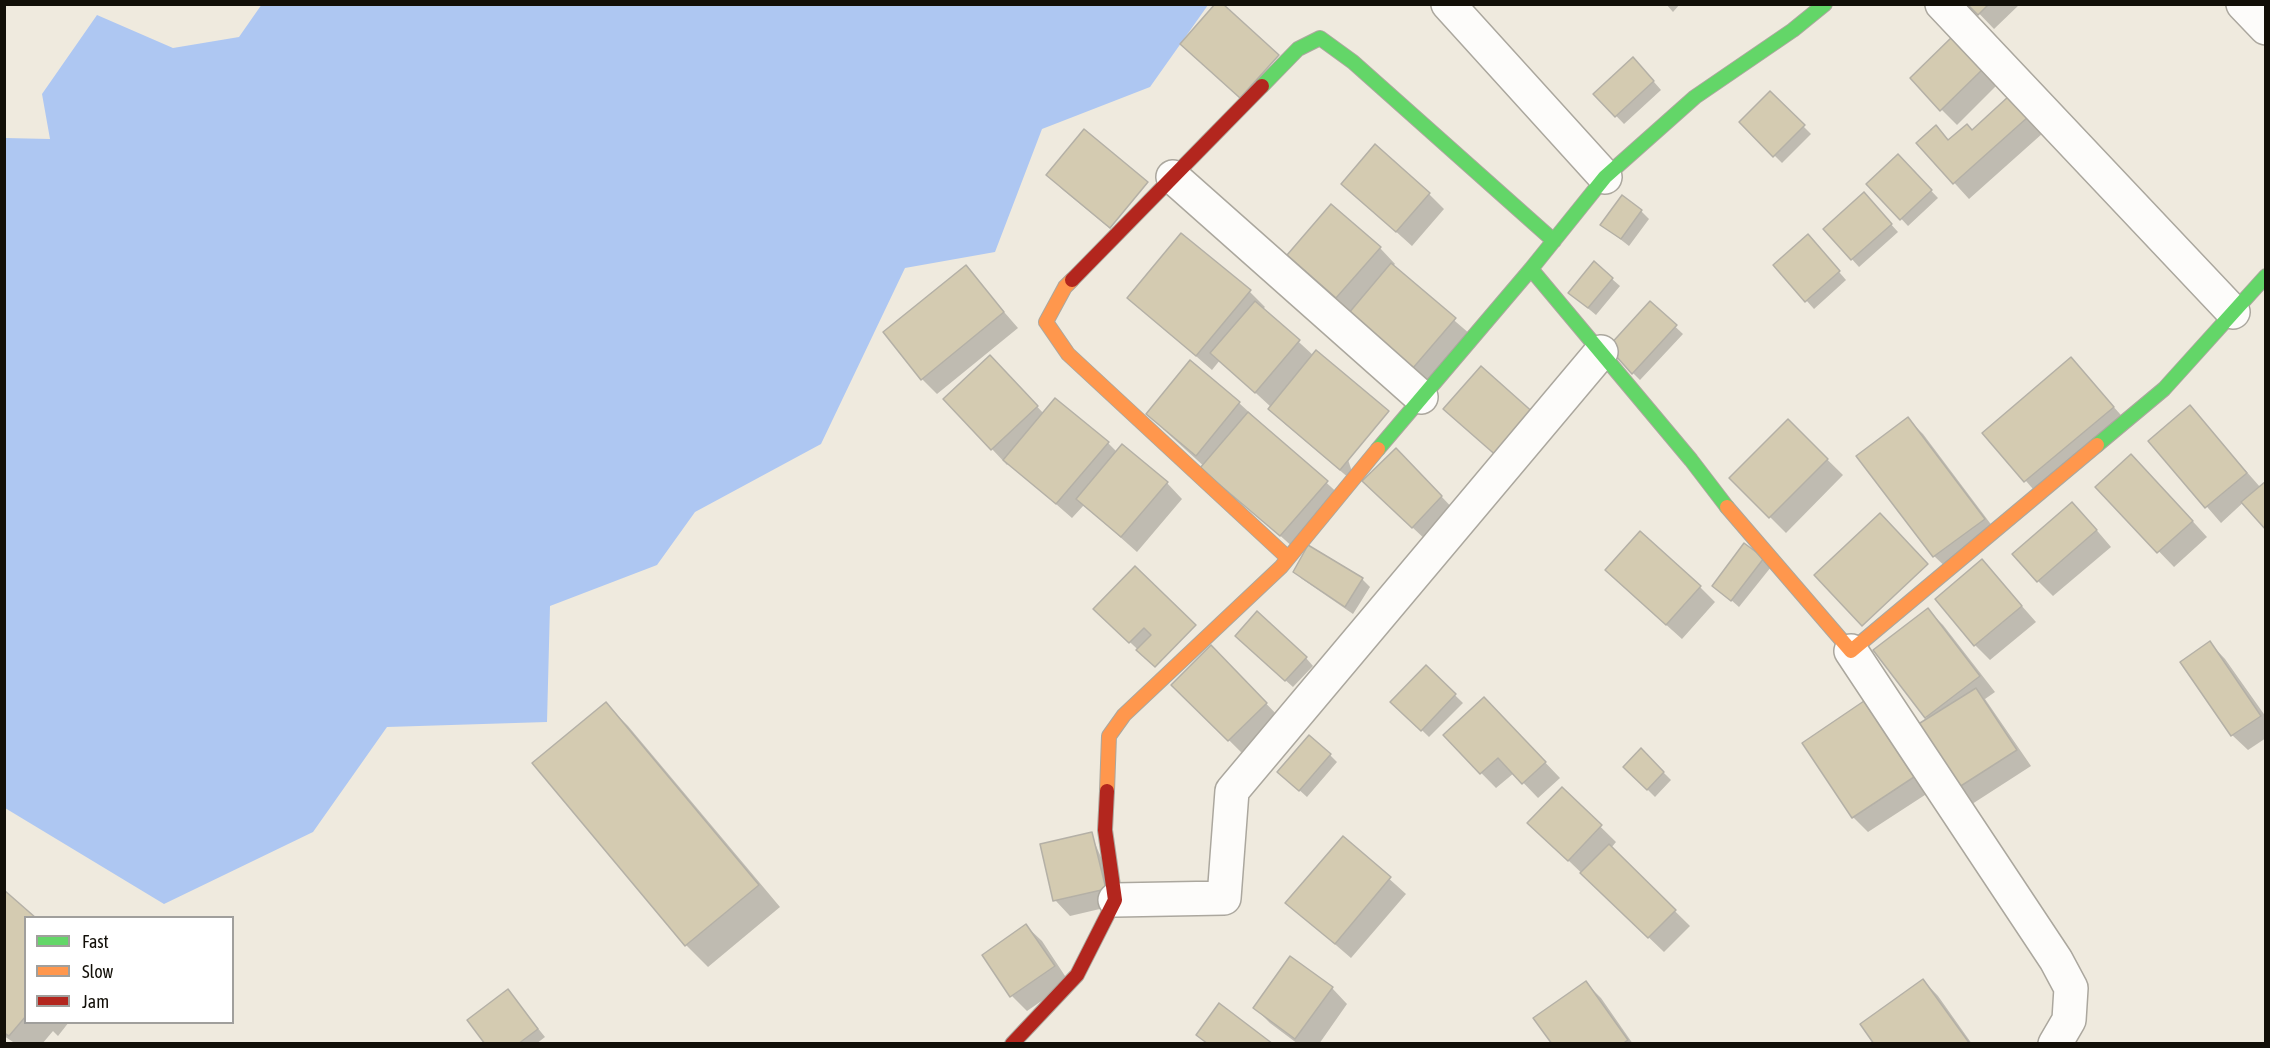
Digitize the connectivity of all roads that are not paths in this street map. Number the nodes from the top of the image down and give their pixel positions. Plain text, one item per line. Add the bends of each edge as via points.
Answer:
1 (1448, 4) edge
2 (1825, 4) edge
3 (1942, 4) edge
4 (2243, 4) edge
5 (2265, 28) edge
6 (1173, 177) junction
7 (1605, 177) junction
8 (1554, 241) junction
9 (1531, 269) junction
10 (2265, 276) edge
11 (2234, 312) junction
12 (1600, 352) junction
13 (1421, 397) junction
14 (1288, 558) junction
15 (1851, 651) junction
16 (1115, 900) junction
17 (1012, 1044) edge
18 (2055, 1044) edge

1 - 7 street
2 - 7 street via 1695,97
3 - 11 street
4 - 5 street
6 - 8 street via 1298,49 1320,38 1353,62
6 - 13 street
6 - 14 street via 1065,287 1046,322 1068,354
7 - 8 street
8 - 9 street
9 - 12 street
9 - 13 street
10 - 11 street
11 - 15 street via 2164,389
12 - 15 street
12 - 16 street via 1232,791 1224,898
13 - 14 street
14 - 16 street via 1124,715 1109,736 1105,831
15 - 18 street via 2071,988 2069,1020
16 - 17 street via 1077,975

